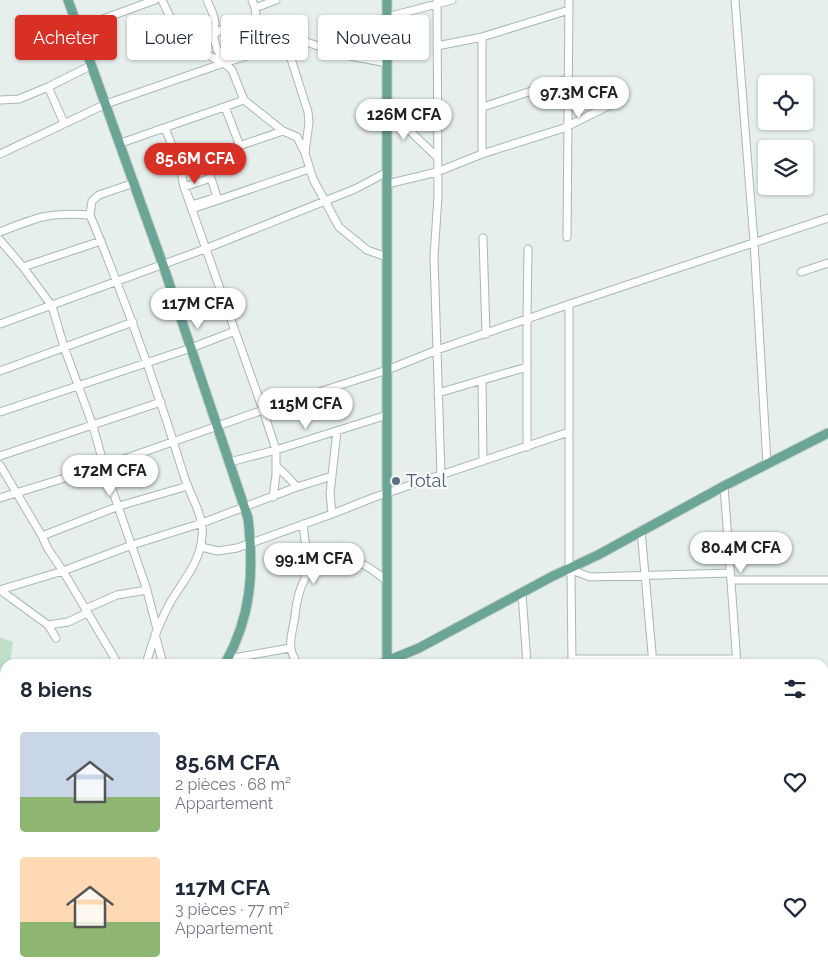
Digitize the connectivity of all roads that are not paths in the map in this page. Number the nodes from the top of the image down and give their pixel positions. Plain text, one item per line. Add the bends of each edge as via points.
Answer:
1 (68, 0) edge
2 (155, 0) edge
3 (162, 0) edge
4 (207, 0) edge
5 (252, 0) edge
6 (276, 0) edge
7 (387, 0) edge
8 (452, 0) edge
9 (569, 0) edge
10 (735, 0) edge
11 (437, 3) edge
12 (255, 8) junction
13 (569, 10) junction
14 (73, 15) edge
15 (114, 15) edge
16 (256, 15) edge
17 (387, 15) edge
18 (397, 15) edge
19 (221, 30) edge
20 (213, 35) junction
21 (482, 37) junction
22 (308, 43) edge
23 (437, 46) junction
24 (90, 60) edge
25 (234, 60) edge
26 (291, 60) edge
27 (224, 63) junction
28 (387, 63) joint
29 (92, 65) junction
30 (568, 78) junction
31 (48, 87) junction
32 (0, 100) edge
33 (244, 100) junction
34 (620, 100) dead end
35 (106, 104) junction
36 (225, 107) junction
37 (483, 107) junction
38 (387, 110) junction
39 (64, 123) junction
40 (568, 126) junction
41 (165, 128) junction
42 (283, 131) junction
43 (121, 143) junction
44 (240, 146) junction
45 (305, 153) junction
46 (0, 154) edge
47 (482, 154) junction
48 (437, 157) junction
49 (180, 166) junction
50 (309, 169) junction
51 (387, 172) junction
52 (437, 172) junction
53 (134, 183) junction
54 (387, 184) junction
55 (184, 187) junction
56 (324, 202) junction
57 (192, 209) junction
58 (90, 215) junction
59 (828, 218) edge
60 (0, 232) edge
61 (567, 237) dead end
62 (483, 238) dead end
63 (0, 240) edge
64 (101, 241) junction
65 (754, 242) junction
66 (205, 249) junction
67 (528, 249) dead end
68 (387, 257) junction
69 (828, 262) edge
70 (163, 265) junction
71 (23, 267) junction
72 (801, 272) dead end
73 (118, 281) junction
74 (569, 304) junction
75 (52, 306) junction
76 (527, 320) junction
77 (133, 322) junction
78 (0, 324) edge
79 (235, 331) junction
80 (486, 334) junction
81 (64, 346) junction
82 (191, 348) junction
83 (437, 350) junction
84 (147, 363) junction
85 (527, 366) junction
86 (0, 370) edge
87 (387, 370) junction
88 (482, 380) junction
89 (78, 386) junction
90 (438, 393) junction
91 (160, 402) junction
92 (263, 410) junction
93 (0, 412) edge
94 (387, 415) junction
95 (93, 426) junction
96 (217, 426) junction
97 (337, 431) junction
98 (569, 432) junction
99 (828, 433) edge
100 (174, 442) junction
101 (527, 447) junction
102 (276, 450) junction
103 (0, 456) edge
104 (483, 461) junction
105 (230, 462) junction
106 (767, 464) junction
107 (0, 466) edge
108 (104, 466) junction
109 (276, 467) junction
110 (441, 475) junction
111 (332, 476) junction
112 (188, 486) junction
113 (724, 486) junction
114 (297, 487) junction
115 (17, 493) junction
116 (387, 493) junction
117 (273, 497) junction
118 (0, 498) edge
119 (119, 506) junction
120 (245, 507) junction
121 (332, 514) junction
122 (202, 523) junction
123 (304, 524) junction
124 (641, 530) junction
125 (42, 536) junction
126 (252, 543) junction
127 (132, 546) junction
128 (201, 547) junction
129 (307, 558) junction
130 (317, 564) junction
131 (569, 569) junction
132 (63, 571) junction
133 (645, 575) junction
134 (731, 577) junction
135 (305, 579) junction
136 (387, 580) junction
137 (828, 580) edge
138 (0, 590) edge
139 (147, 590) junction
140 (522, 593) junction
141 (86, 611) junction
142 (48, 625) junction
143 (156, 632) junction
144 (56, 638) dead end
145 (290, 648) junction
146 (115, 659) edge
147 (148, 659) edge
148 (161, 659) edge
149 (227, 659) edge
150 (240, 659) edge
151 (295, 659) edge
152 (384, 659) edge
153 (393, 659) edge
154 (527, 659) edge
155 (572, 659) edge
156 (653, 659) edge
157 (737, 659) edge

1 - 14 main road
2 - 15 street
3 - 27 street via 177,30 186,40 200,52
4 - 20 street via 213,14
5 - 12 street
6 - 12 street
7 - 17 main road
8 - 11 street
9 - 13 street
10 - 65 street
11 - 18 street
11 - 23 street
12 - 16 street
13 - 21 street
13 - 30 street
19 - 20 street
20 - 27 street
21 - 23 street
21 - 37 street
22 - 28 street via 340,54
23 - 48 street
24 - 29 main road
25 - 27 street
26 - 45 street via 308,112
27 - 33 street via 232,70
27 - 35 street
28 - 38 main road
29 - 31 street
29 - 35 main road
30 - 37 street
30 - 40 street
31 - 32 street via 19,99
31 - 39 street
33 - 36 street
33 - 42 street
34 - 40 street
35 - 39 street
35 - 43 main road
36 - 41 street
36 - 44 street
37 - 47 street
38 - 48 street
38 - 51 main road
39 - 46 street
40 - 47 street
40 - 61 street
41 - 43 street
41 - 49 street
42 - 44 street
42 - 45 street via 297,138
43 - 53 main road
44 - 49 street
45 - 50 street
47 - 52 street
48 - 52 street
49 - 55 street
50 - 56 street
50 - 57 street
51 - 54 main road
51 - 56 street
52 - 54 street
52 - 83 street via 434,257
53 - 58 street via 99,195 92,201
53 - 70 main road
54 - 68 main road
55 - 55 street via 211,178 217,198 192,205
55 - 57 street
56 - 66 street
56 - 68 street via 339,227 367,250
57 - 66 street
58 - 60 street via 45,215
58 - 64 street
59 - 65 street
62 - 80 street
63 - 71 street
64 - 71 street
64 - 73 street
65 - 74 street
65 - 106 street
66 - 70 street
66 - 79 street
67 - 76 street
68 - 87 main road
69 - 72 street
70 - 73 street
70 - 82 main road
71 - 75 street
73 - 75 street
73 - 77 street
74 - 76 street
74 - 98 street
75 - 78 street
75 - 81 street
76 - 80 street
76 - 85 street
77 - 81 street
77 - 84 street
79 - 82 street
79 - 92 street
80 - 83 street
81 - 86 street
81 - 89 street
82 - 84 street
82 - 96 main road
83 - 87 street
83 - 90 street
84 - 89 street
84 - 91 street
85 - 88 street
85 - 101 street
87 - 92 street
87 - 94 main road
88 - 90 street
88 - 104 street
89 - 93 street
89 - 95 street
90 - 110 street
91 - 95 street
91 - 100 street
92 - 96 street
92 - 102 street
94 - 97 street
94 - 116 main road
95 - 103 street
95 - 108 street
96 - 100 street
96 - 105 main road
97 - 102 street
97 - 111 street
98 - 101 street
98 - 131 street
99 - 106 main road
100 - 108 street
100 - 112 street
101 - 104 street
102 - 105 street
102 - 109 street
104 - 110 street
105 - 120 main road
106 - 113 main road
107 - 115 street
108 - 115 street
108 - 119 street
109 - 114 street
109 - 117 street
110 - 116 street
111 - 114 street
111 - 121 street
112 - 119 street
112 - 122 street
113 - 124 main road
113 - 134 street
114 - 117 street
115 - 118 street
115 - 125 street
116 - 121 street
116 - 136 main road
117 - 120 street
119 - 125 street
119 - 127 street
120 - 122 street
120 - 126 main road
121 - 123 street
122 - 127 street
122 - 128 street
123 - 126 street
123 - 129 street
124 - 131 main road
124 - 133 street
125 - 132 street
126 - 128 street via 225,550
126 - 149 main road via 251,585 244,616
127 - 132 street
127 - 139 street
128 - 143 street
129 - 130 street
129 - 135 street
130 - 135 street
130 - 136 street via 346,558 373,569
131 - 133 street via 590,576
131 - 140 main road
131 - 155 street
132 - 138 street
132 - 141 street
133 - 134 street
133 - 156 street
134 - 137 street
134 - 157 street
135 - 145 street via 298,596
136 - 152 main road
138 - 142 street
139 - 141 street via 117,596
139 - 143 street
140 - 153 main road
140 - 154 street
141 - 142 street via 68,622
141 - 146 street
142 - 144 street
143 - 147 street
143 - 148 street
145 - 150 street
145 - 151 street

